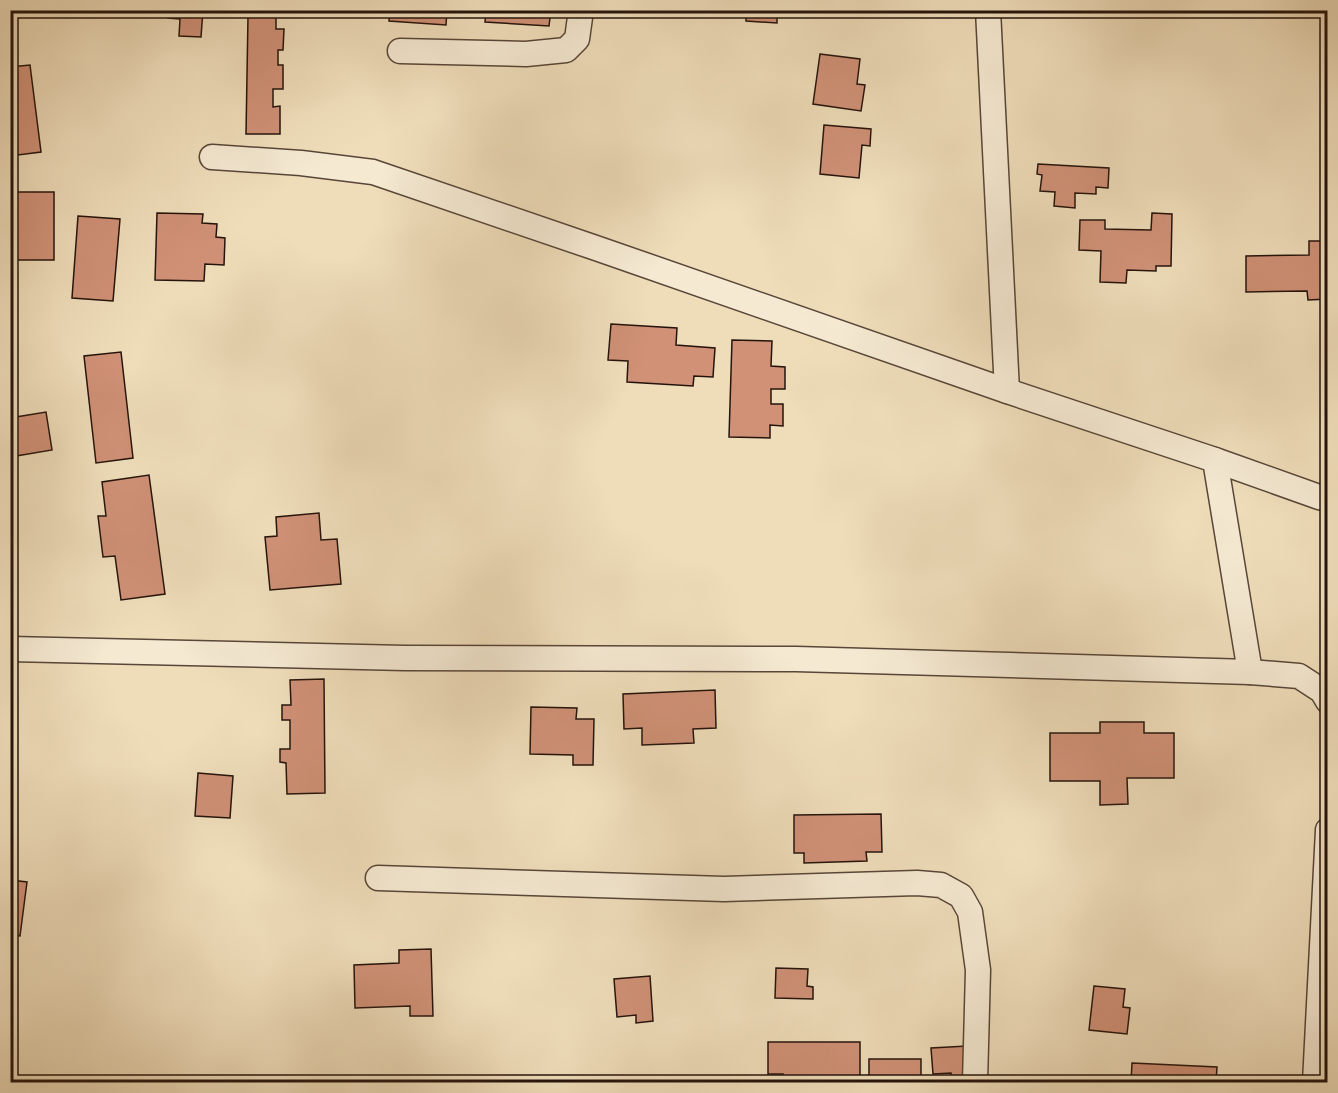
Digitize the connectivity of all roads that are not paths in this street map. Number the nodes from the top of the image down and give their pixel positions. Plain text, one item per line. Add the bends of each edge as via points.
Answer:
1 (581, 10) edge
2 (988, 10) edge
3 (400, 51) dead end
4 (212, 157) dead end
5 (1007, 391) junction
6 (1215, 460) junction
7 (1328, 499) edge
8 (10, 649) edge
9 (1251, 672) junction
10 (1328, 701) edge
11 (1328, 830) edge
12 (1326, 860) edge
13 (378, 878) dead end
14 (975, 1083) edge
15 (1316, 1083) edge

1 - 3 street via 577,39 566,50 526,54
2 - 5 street
4 - 5 street via 373,172
5 - 6 street
6 - 7 street
6 - 9 street
8 - 9 street via 405,658 796,659
9 - 10 street via 1299,676 1322,691
11 - 12 street
12 - 15 street
13 - 14 street via 724,889 941,885 961,896 970,912 978,970

